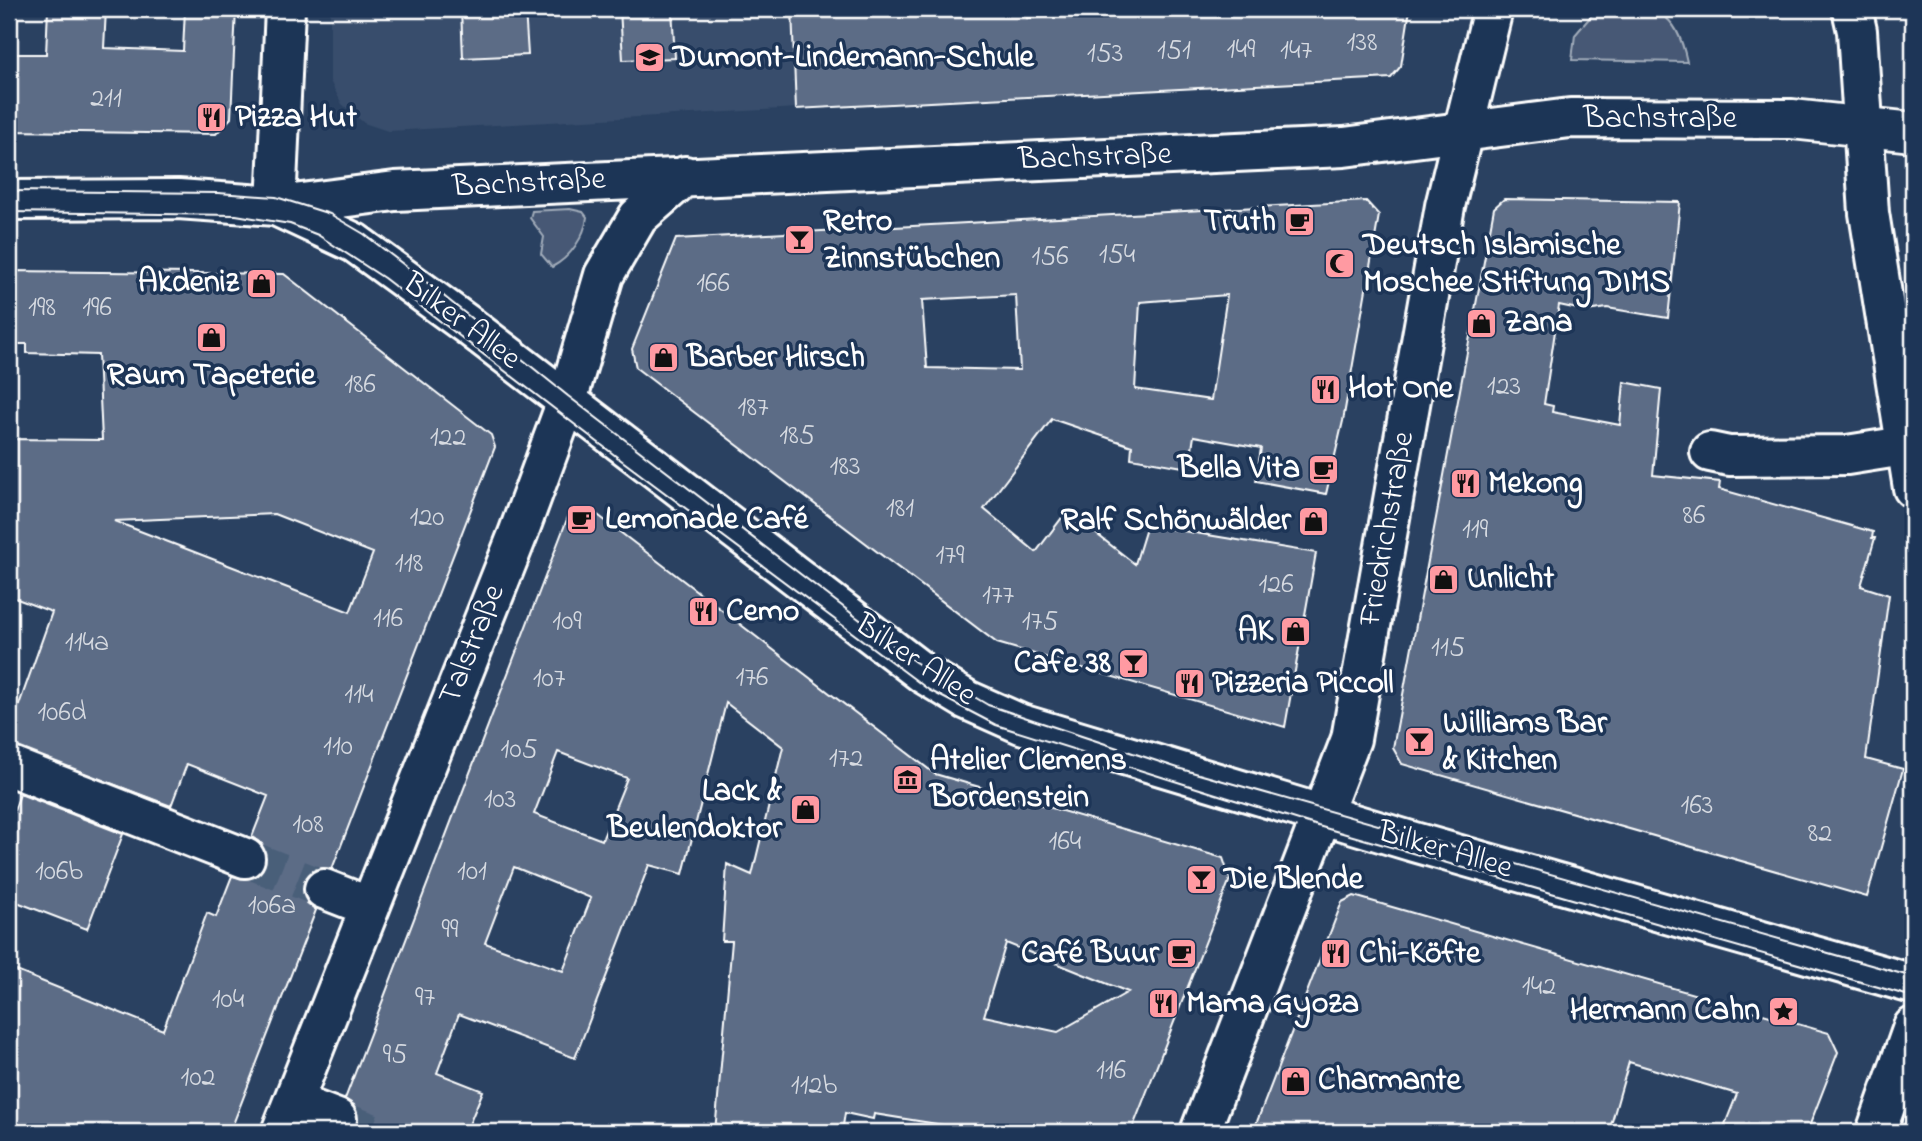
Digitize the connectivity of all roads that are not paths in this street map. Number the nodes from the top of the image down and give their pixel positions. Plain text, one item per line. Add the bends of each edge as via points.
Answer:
1 (285, 9) edge
2 (1493, 9) edge
3 (1852, 9) edge
4 (1863, 126) junction
5 (1464, 132) junction
6 (1913, 132) edge
7 (685, 176) junction
8 (9, 200) edge
9 (275, 206) junction
10 (1913, 337) edge
11 (567, 401) junction
12 (1905, 446) junction
13 (1710, 452) dead end
14 (1913, 488) edge
15 (9, 766) edge
16 (1325, 807) junction
17 (245, 858) tunnel mouth
18 (324, 890) tunnel mouth
19 (370, 908) junction
20 (1913, 984) edge
21 (1913, 1027) edge
22 (287, 1117) edge
23 (337, 1119) tunnel mouth
24 (1200, 1132) edge
25 (1876, 1132) edge

1 - 9 street
2 - 5 street, Friedrichstraße
3 - 4 street
4 - 5 street, Bachstraße via 1792,119 1570,118
4 - 6 street, Bachstraße
4 - 12 street via 1873,245
5 - 7 street, Bachstraße via 1344,147
5 - 16 street, Friedrichstraße via 1445,206 1352,739
7 - 9 street, Bachstraße via 395,191
7 - 11 street, Talstraße via 638,217 613,256
8 - 9 street, Bilker Allee via 202,200
9 - 11 street, Bilker Allee via 355,243
10 - 12 street
11 - 16 street, Bilker Allee via 945,688 1021,724
11 - 19 street, Talstraße
12 - 13 street via 1847,455 1729,456
12 - 14 street
15 - 17 street
16 - 20 street, Bilker Allee
16 - 24 street, Friedrichstraße
18 - 19 street
19 - 22 street, Talstraße
21 - 25 street
22 - 23 street

